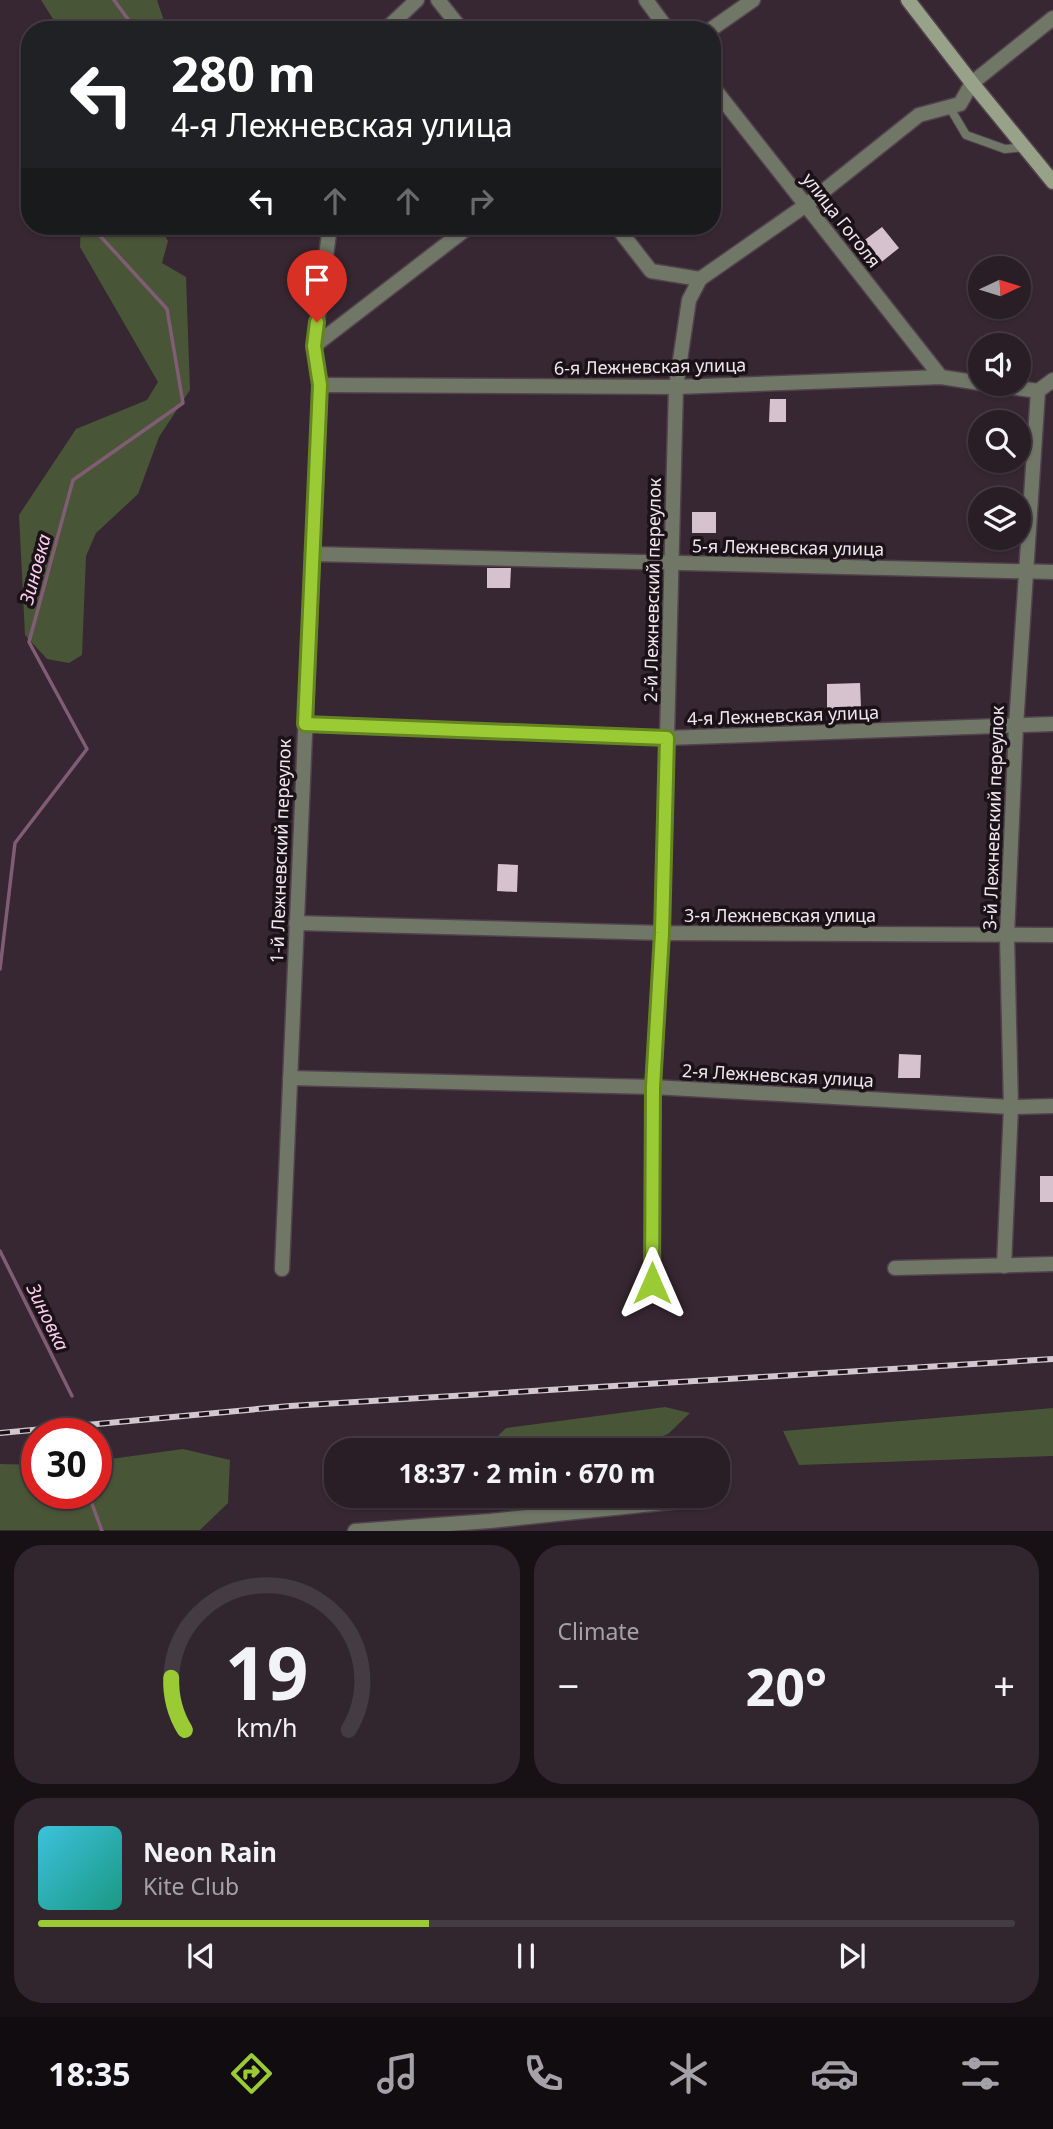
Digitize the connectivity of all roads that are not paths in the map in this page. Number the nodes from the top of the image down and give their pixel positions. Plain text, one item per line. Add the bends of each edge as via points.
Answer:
1 (417, 0) edge
2 (438, 0) edge
3 (646, 0) edge
4 (753, 0) edge
5 (908, 0) edge
6 (1053, 18) edge
7 (394, 21) edge
8 (455, 21) edge
9 (661, 21) edge
10 (721, 22) edge
11 (972, 83) junction
12 (721, 97) edge
13 (950, 108) junction
14 (1025, 148) junction
15 (1050, 173) edge
16 (806, 205) junction
17 (329, 235) edge
18 (458, 235) edge
19 (623, 235) edge
20 (700, 279) junction
21 (314, 346) junction
22 (941, 377) junction
23 (1053, 380) edge
24 (968, 381) edge
25 (320, 385) junction
26 (677, 387) junction
27 (1031, 390) edge
28 (1038, 391) junction
29 (312, 554) junction
30 (672, 564) junction
31 (1026, 570) junction
32 (1053, 572) edge
33 (305, 724) junction
34 (1053, 724) edge
35 (1016, 726) junction
36 (667, 738) junction
37 (296, 923) junction
38 (662, 933) junction
39 (1053, 935) edge
40 (1007, 936) junction
41 (290, 1078) junction
42 (653, 1087) junction
43 (1053, 1106) edge
44 (1011, 1107) junction
45 (1053, 1264) edge
46 (1004, 1265) junction
47 (895, 1268) dead end
48 (282, 1269) dead end
49 (652, 1283) dead end
50 (628, 1508) edge
51 (491, 1526) edge
52 (355, 1531) edge

1 - 7 street
2 - 8 street
3 - 9 street
4 - 10 street
5 - 11 main road
6 - 11 street
11 - 13 street via 960,104
11 - 14 main road
12 - 16 street, улица Гоголя
13 - 14 lane via 966,135 1005,149
13 - 16 street via 919,115
14 - 15 main road
16 - 20 street
16 - 22 street, улица Гоголя
17 - 21 street, 1-й Лежневский переулок
18 - 21 street
19 - 20 street via 651,271
20 - 26 street, 2-й Лежневский переулок via 689,300
21 - 25 street, 1-й Лежневский переулок
22 - 24 street, 6-я Лежневская улица
22 - 26 street, 6-я Лежневская улица
23 - 28 street
25 - 26 street, 6-я Лежневская улица
25 - 29 street, 1-й Лежневский переулок
26 - 30 street, 2-й Лежневский переулок
27 - 28 street, 6-я Лежневская улица
28 - 31 street, 3-й Лежневский переулок
29 - 30 street, 5-я Лежневская улица
29 - 33 street, 1-й Лежневский переулок
30 - 31 street, 5-я Лежневская улица
30 - 36 street, 2-й Лежневский переулок
31 - 32 street, 5-я Лежневская улица
31 - 35 street, 3-й Лежневский переулок
33 - 36 street, 4-я Лежневская улица
33 - 37 street, 1-й Лежневский переулок
34 - 35 street, 4-я Лежневская улица
35 - 36 street, 4-я Лежневская улица
35 - 40 street, 3-й Лежневский переулок
36 - 38 street, 2-й Лежневский переулок
37 - 38 street, 3-я Лежневская улица
37 - 41 street, 1-й Лежневский переулок
38 - 40 street, 3-я Лежневская улица
38 - 42 street, 2-й Лежневский переулок
39 - 40 street, 3-я Лежневская улица
40 - 44 street, 3-й Лежневский переулок
41 - 42 street, 2-я Лежневская улица
41 - 48 street, 1-й Лежневский переулок
42 - 44 street, 2-я Лежневская улица
42 - 49 street, 2-й Лежневский переулок
43 - 44 street, 2-я Лежневская улица
44 - 46 street, 3-й Лежневский переулок
45 - 46 street
46 - 47 street
50 - 51 street
51 - 52 street

